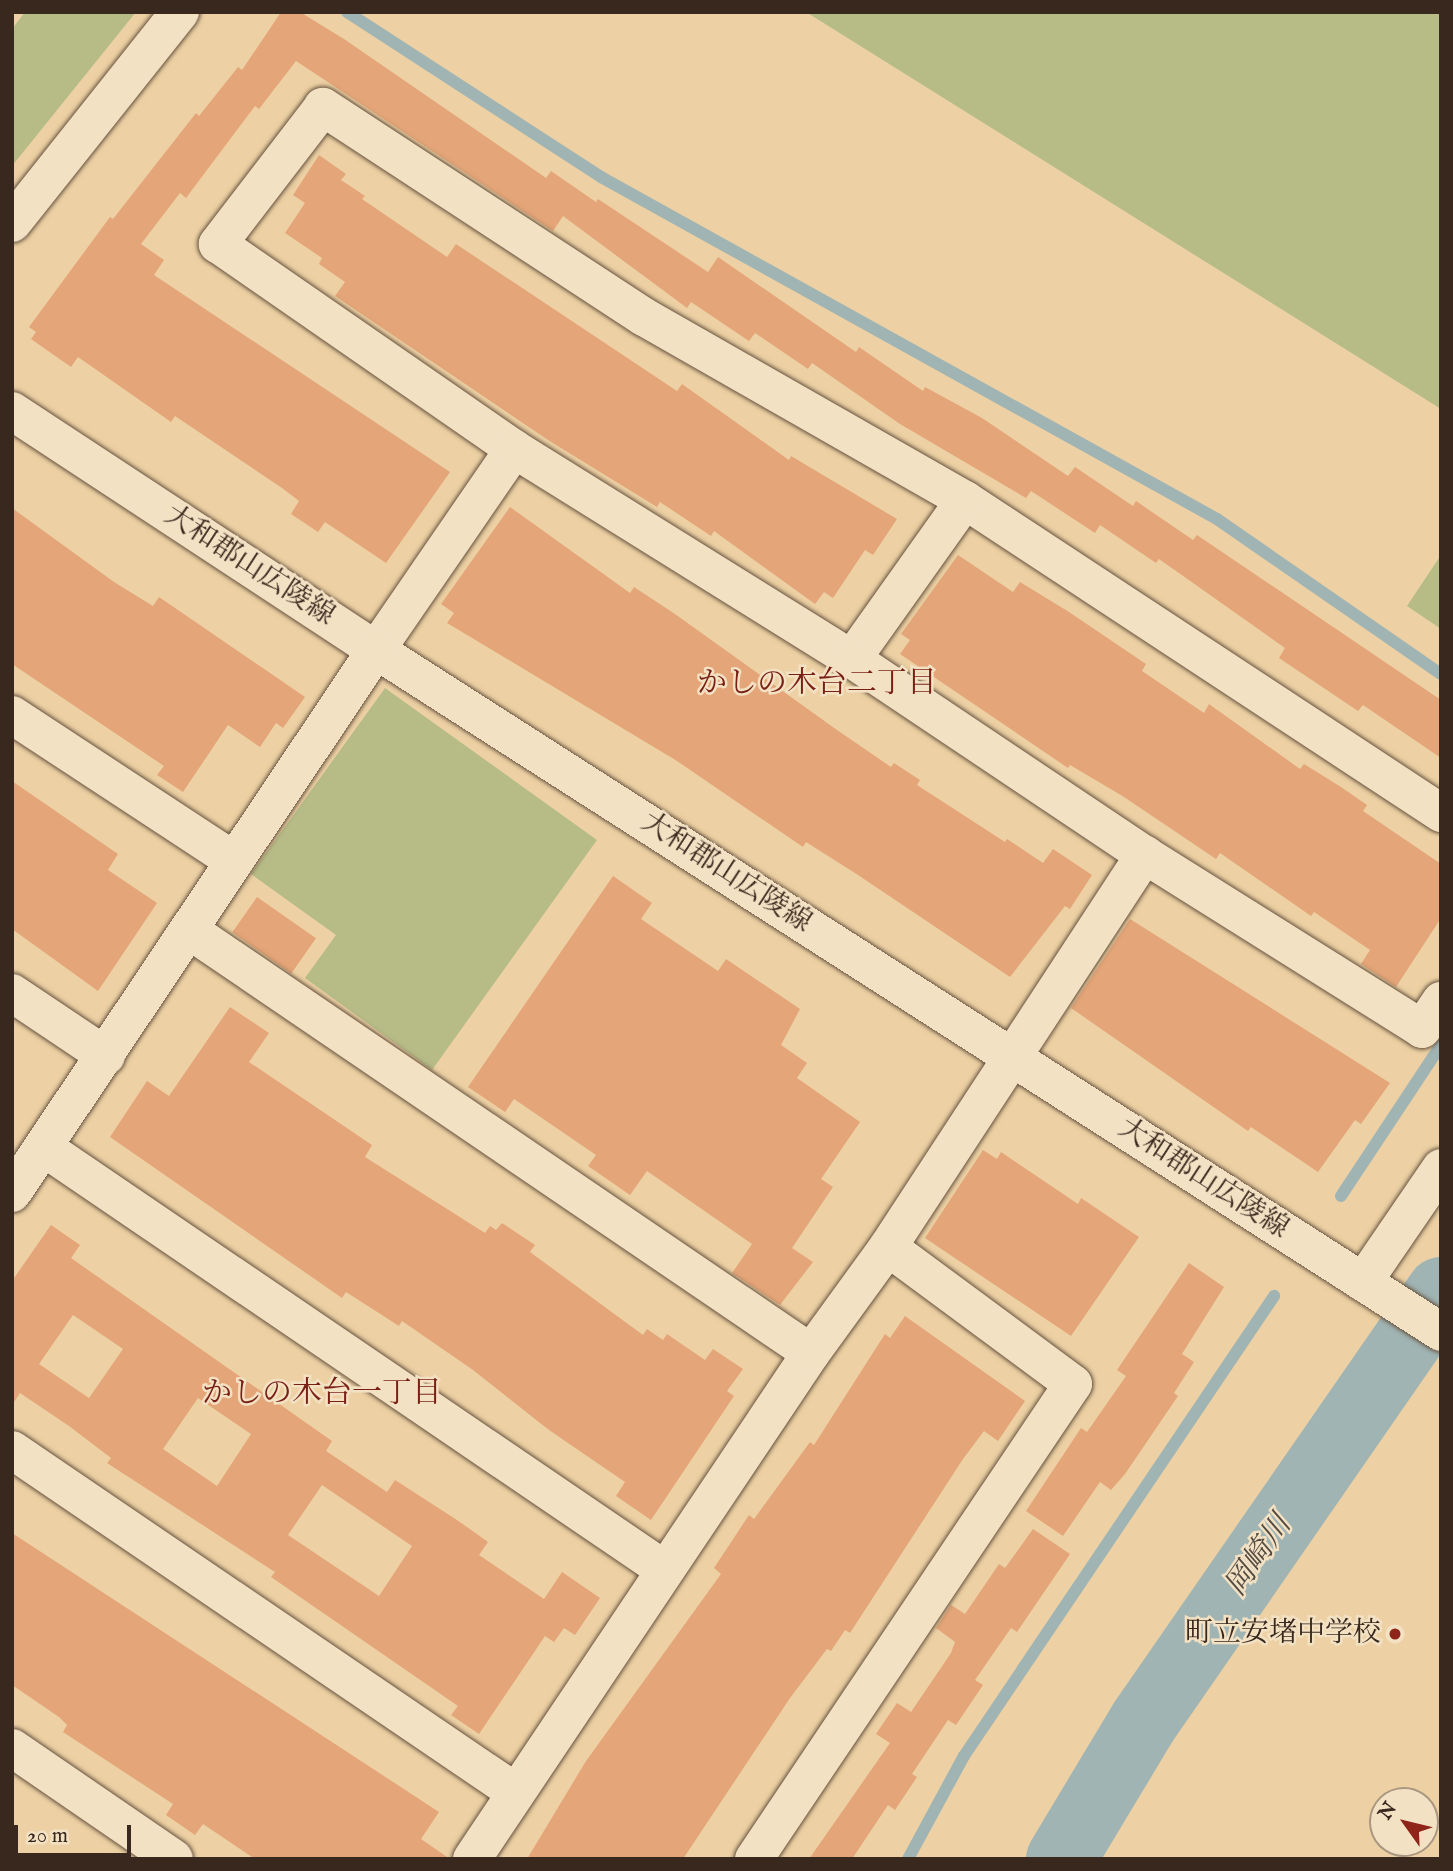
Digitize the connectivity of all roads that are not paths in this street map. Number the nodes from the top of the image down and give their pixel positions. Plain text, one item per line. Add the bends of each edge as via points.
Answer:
1 (180, 12) edge
2 (12, 223) edge
3 (12, 411) edge
4 (514, 449) junction
5 (965, 500) junction
6 (376, 650) junction
7 (852, 659) junction
8 (12, 715) edge
9 (1441, 813) edge
10 (1145, 855) junction
11 (234, 861) junction
12 (189, 930) junction
13 (12, 993) edge
14 (1441, 1002) edge
15 (1011, 1055) junction
16 (106, 1056) junction
17 (43, 1147) junction
18 (1441, 1168) edge
19 (12, 1193) edge
20 (888, 1247) junction
21 (1363, 1282) junction
22 (1441, 1332) edge
23 (811, 1353) junction
24 (12, 1450) edge
25 (665, 1570) junction
26 (12, 1748) edge
27 (515, 1793) junction
28 (174, 1859) edge
29 (472, 1859) edge
30 (754, 1859) edge

1 - 2 street
3 - 6 street, 大和郡山広陵線
4 - 5 street via 218,244 323,107 644,317
4 - 6 street
4 - 7 street
5 - 7 street
5 - 9 street
6 - 11 street
6 - 15 street, 大和郡山広陵線
7 - 10 street
8 - 11 street
10 - 14 street via 1422,1029
10 - 15 street
11 - 12 street
12 - 16 street
12 - 23 street
13 - 16 street
15 - 20 street
15 - 21 street, 大和郡山広陵線
16 - 17 street
17 - 19 street
17 - 25 street
18 - 21 street
20 - 23 street
20 - 30 street via 1073,1384
21 - 22 street, 大和郡山広陵線
23 - 25 street
24 - 27 street
25 - 27 street
26 - 28 street
27 - 29 street

